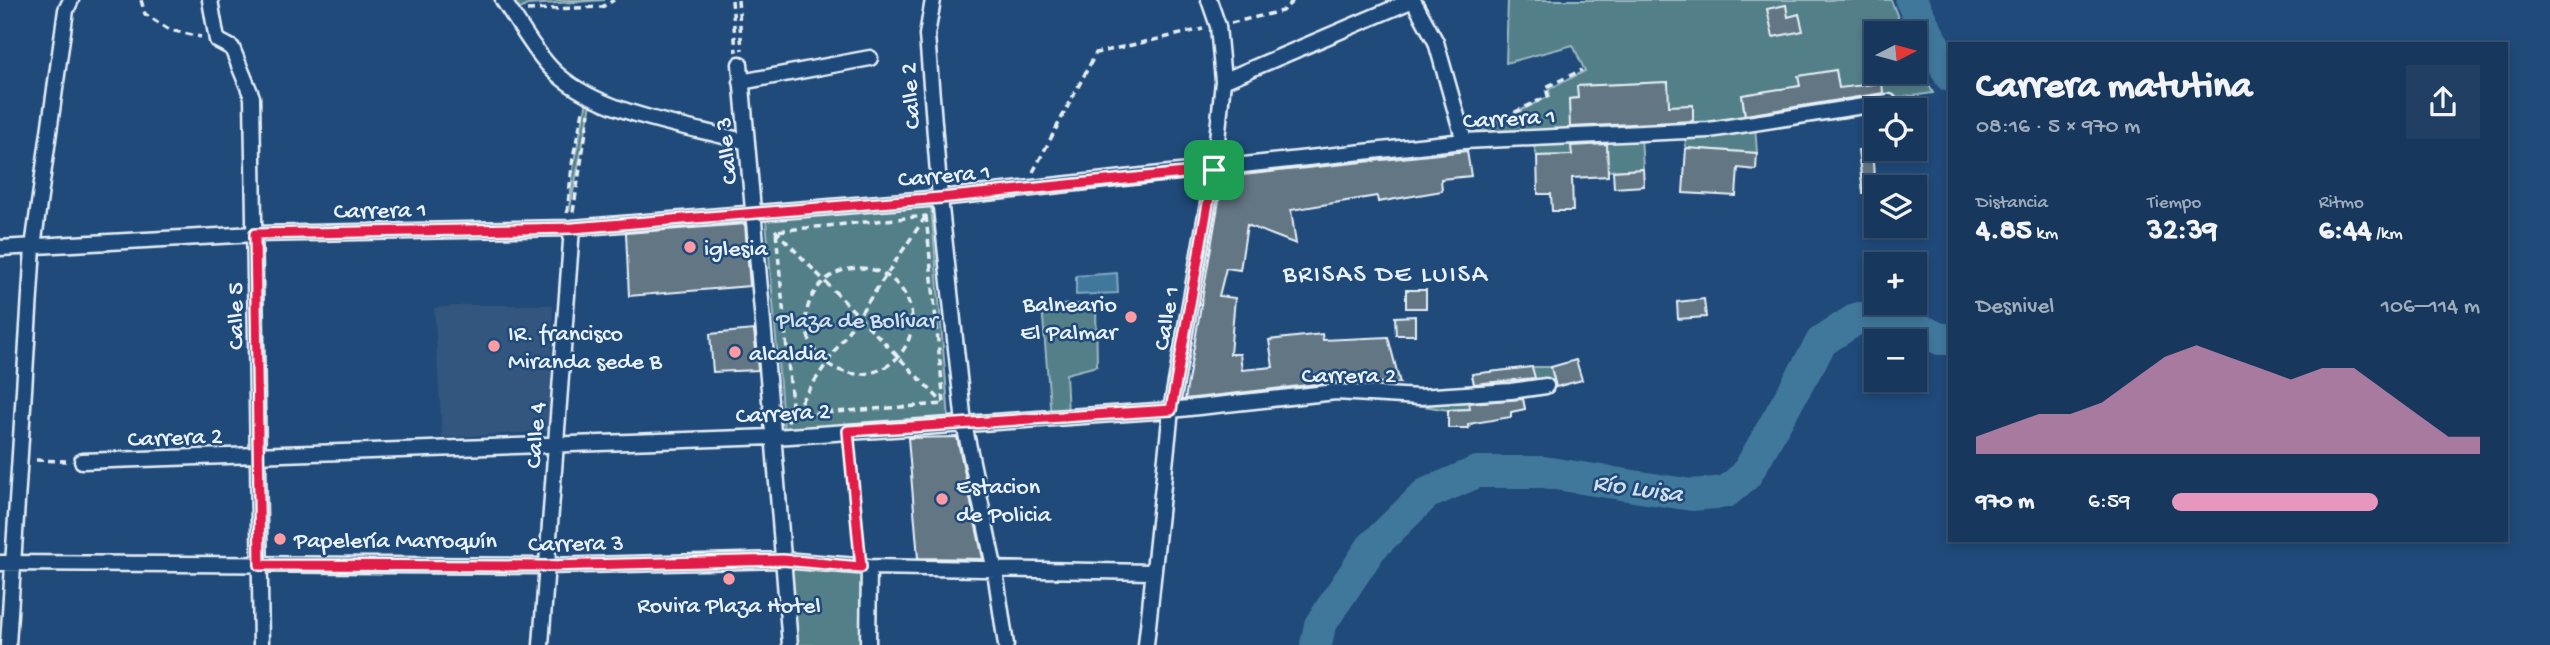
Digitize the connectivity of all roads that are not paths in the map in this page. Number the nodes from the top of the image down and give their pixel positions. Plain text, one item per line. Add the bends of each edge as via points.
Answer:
1 (72, 0) edge
2 (209, 0) edge
3 (503, 0) edge
4 (933, 0) edge
5 (1209, 0) edge
6 (1413, 0) edge
7 (870, 58) dead end
8 (740, 64) road end
9 (1223, 81) junction
10 (741, 82) junction
11 (1864, 106) edge
12 (1464, 141) junction
13 (747, 142) junction
14 (1214, 170) junction
15 (940, 198) junction
16 (755, 213) junction
17 (570, 228) junction
18 (255, 234) junction
19 (33, 247) junction
20 (0, 248) edge
21 (1546, 386) dead end
22 (1171, 410) junction
23 (964, 424) junction
24 (775, 437) junction
25 (556, 444) junction
26 (258, 456) junction
27 (82, 461) road end
28 (783, 560) junction
29 (7, 564) edge
30 (260, 565) junction
31 (547, 566) junction
32 (865, 567) junction
33 (995, 571) junction
34 (1153, 572) junction
35 (8, 645) edge
36 (261, 645) edge
37 (541, 645) edge
38 (790, 645) edge
39 (868, 645) edge
40 (1006, 645) edge
41 (1146, 645) edge

1 - 19 street via 66,10
2 - 18 street, Calle 5 via 217,40 232,48 252,97
3 - 13 street via 555,73 591,96 626,110
4 - 15 street, Calle 2 via 928,35
5 - 9 street, Calle 1 via 1218,26
6 - 9 street
6 - 12 street via 1436,42
7 - 10 street
8 - 10 street, Calle 3
9 - 14 street, Calle 1
10 - 13 street, Calle 3
11 - 12 street, Carrera 1 via 1709,130
12 - 14 street, Carrera 1
13 - 16 street, Calle 3
14 - 15 street, Carrera 1
14 - 22 street, Calle 1
15 - 16 street, Carrera 1
15 - 23 street, Calle 2
16 - 17 street, Carrera 1
16 - 24 street, Calle 3
17 - 18 street, Carrera 1
17 - 25 street, Calle 4
18 - 19 street, Carrera 1
18 - 26 street, Calle 5
19 - 20 street, Carrera 1
19 - 29 street
21 - 22 street, Carrera 2 via 1419,397 1336,392
22 - 23 street, Carrera 2
22 - 34 street, Calle 1
23 - 24 street, Carrera 2
23 - 33 street, Calle 2
24 - 25 street, Carrera 2
24 - 28 street, Calle 3
25 - 26 street, Carrera 2
25 - 31 street, Calle 4
26 - 27 street, Carrera 2
26 - 30 street, Calle 5
28 - 31 street, Carrera 3
28 - 32 street, Carrera 3
28 - 38 street, Calle 3
29 - 30 street, Carrera 3
29 - 35 street
30 - 31 street, Carrera 3
30 - 36 street, Calle 5
31 - 37 street, Calle 4
32 - 33 street, Carrera 3
32 - 39 street
33 - 34 street, Carrera 3
33 - 40 street, Calle 2
34 - 41 street, Calle 1

